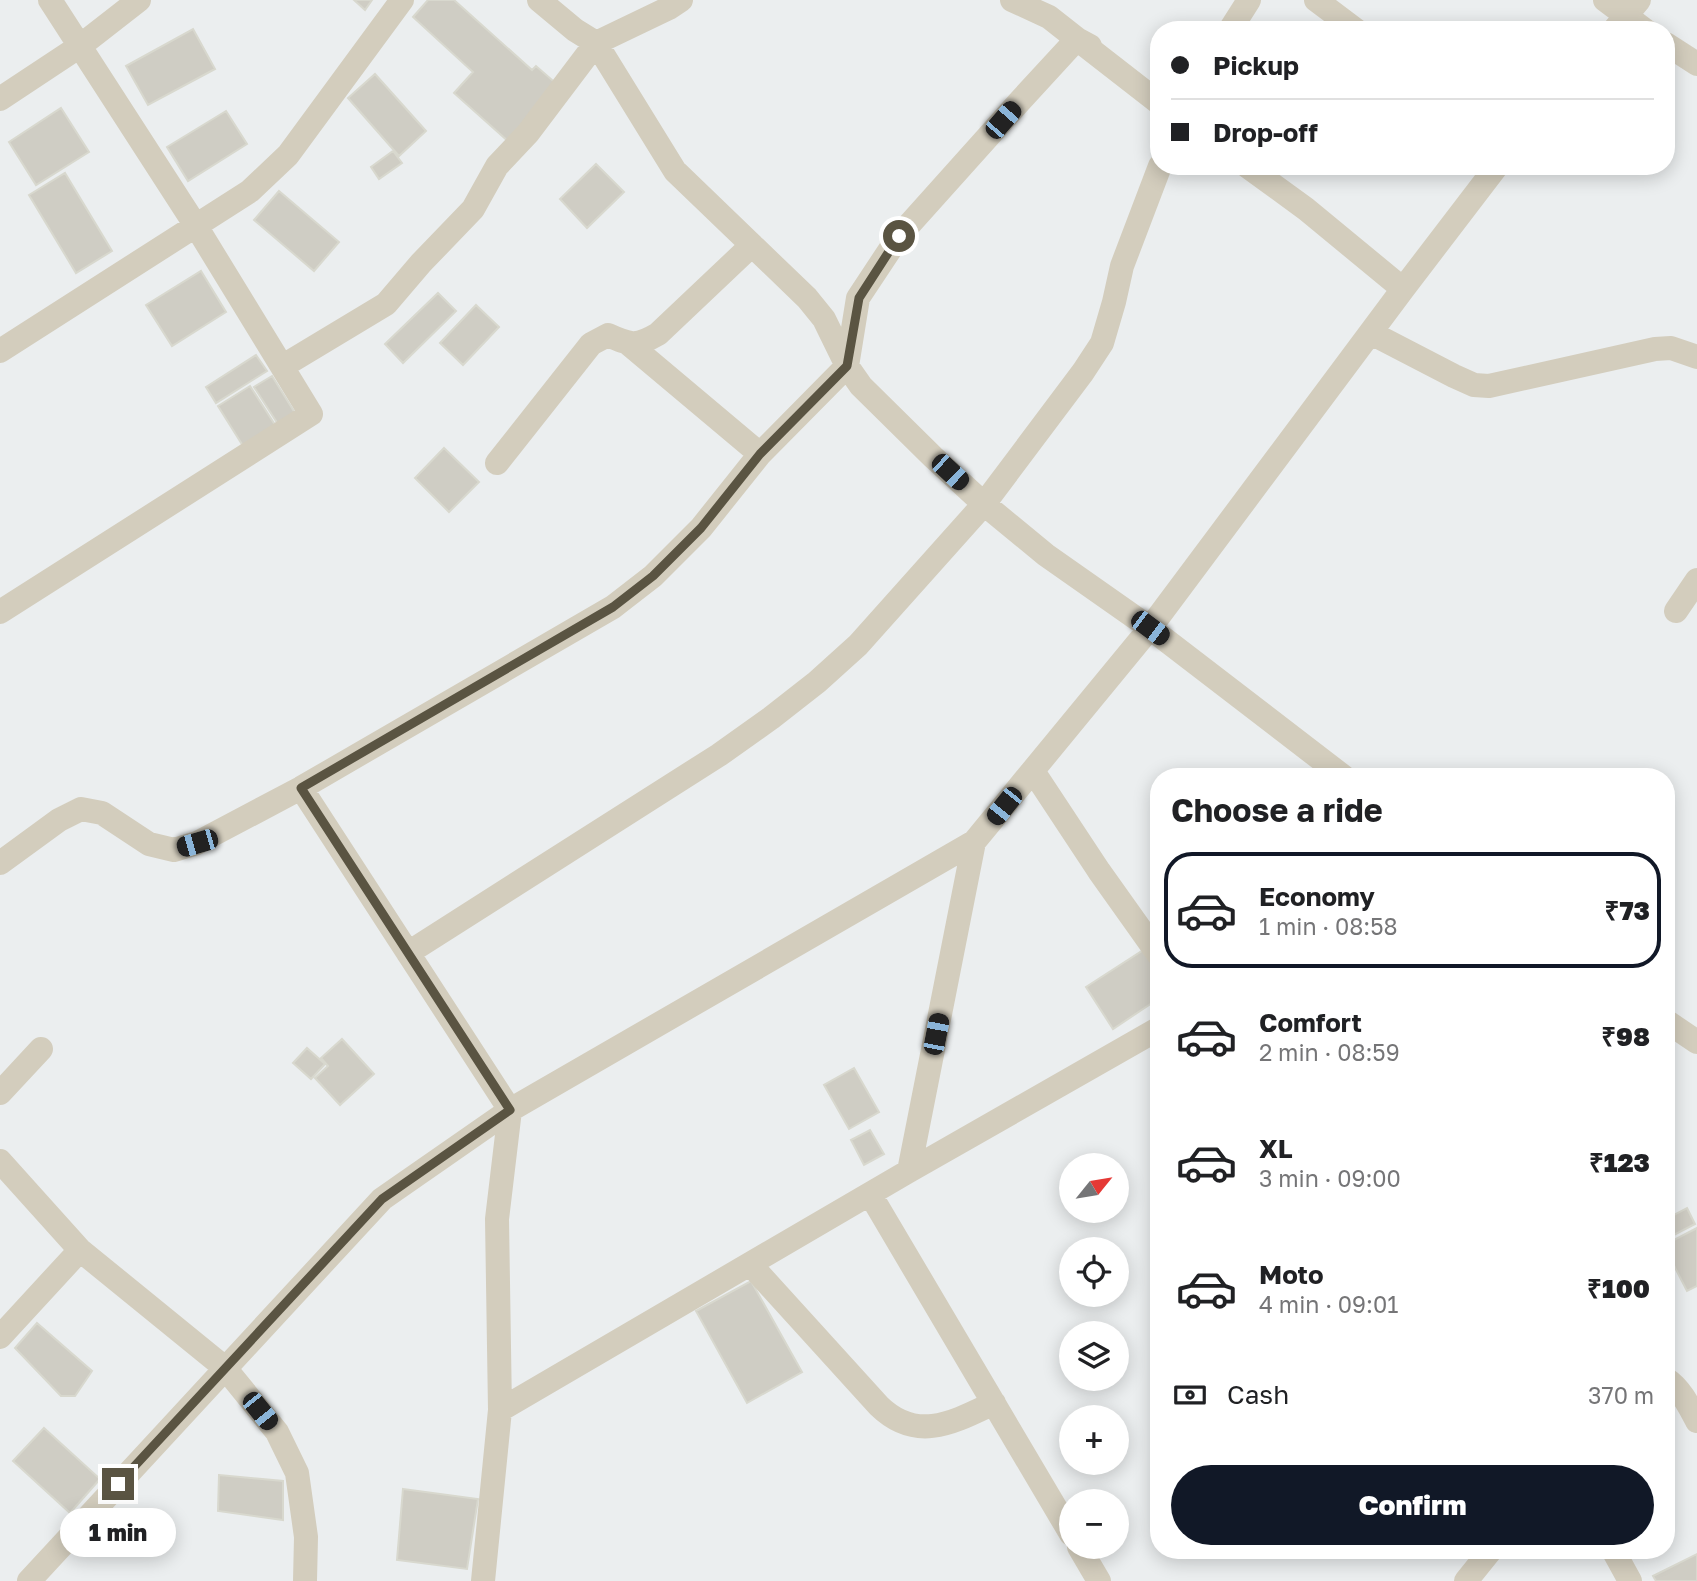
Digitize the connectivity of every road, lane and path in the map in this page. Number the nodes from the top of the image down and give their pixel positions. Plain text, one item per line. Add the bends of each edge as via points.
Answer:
1 (50, 0) edge
2 (139, 0) edge
3 (402, 0) edge
4 (539, 0) edge
5 (681, 0) edge
6 (1012, 0) edge
7 (1249, 0) edge
8 (1316, 0) edge
9 (1605, 0) edge
10 (1631, 19) edge
11 (1236, 21) edge
12 (1344, 21) edge
13 (1077, 40) junction
14 (596, 43) junction
15 (80, 46) junction
16 (1675, 50) edge
17 (1697, 64) edge
18 (1150, 79) edge
19 (1150, 96) edge
20 (0, 99) edge
21 (1157, 175) edge
22 (1260, 175) edge
23 (1490, 175) edge
24 (196, 226) junction
25 (751, 245) junction
26 (1403, 289) junction
27 (1371, 332) junction
28 (629, 344) junction
29 (0, 351) edge
30 (1697, 357) edge
31 (282, 366) junction
32 (847, 366) junction
33 (760, 454) junction
34 (497, 463) dead end
35 (984, 504) junction
36 (1697, 580) edge
37 (1676, 611) dead end
38 (0, 612) edge
39 (1150, 628) junction
40 (1332, 768) edge
41 (1033, 771) junction
42 (301, 788) junction
43 (974, 842) junction
44 (0, 863) edge
45 (1150, 943) edge
46 (408, 953) junction
47 (1697, 1015) edge
48 (1675, 1021) edge
49 (1675, 1027) edge
50 (1150, 1034) edge
51 (1697, 1042) edge
52 (41, 1049) dead end
53 (0, 1093) edge
54 (510, 1110) junction
55 (0, 1161) edge
56 (909, 1171) junction
57 (870, 1194) junction
58 (80, 1250) junction
59 (750, 1264) junction
60 (0, 1337) edge
61 (225, 1368) junction
62 (1675, 1385) edge
63 (994, 1403) junction
64 (500, 1410) junction
65 (1697, 1421) edge
66 (1059, 1514) edge
67 (1086, 1559) edge
68 (1484, 1559) edge
69 (1617, 1559) edge
70 (29, 1581) edge
71 (305, 1581) edge
72 (484, 1581) edge
73 (1099, 1581) edge
74 (1466, 1581) edge
75 (1630, 1581) edge

1 - 15 street
2 - 15 street
3 - 24 street via 288,155 250,191
4 - 14 street
5 - 14 street
6 - 13 street via 1049,18
7 - 11 street
8 - 12 street
9 - 10 street
13 - 18 street
13 - 19 street
13 - 32 street via 899,236 859,298
14 - 25 street via 674,171
14 - 31 street via 528,134 497,166 473,209 386,304
15 - 20 street
15 - 24 street
16 - 17 street
21 - 35 street via 1122,266 1102,343
22 - 26 street
23 - 26 street
24 - 29 street
24 - 31 street
25 - 28 street via 658,334
25 - 32 street via 824,319
26 - 27 street
27 - 30 street via 1474,385 1489,386 1655,349 1671,348
27 - 39 street
28 - 33 street
28 - 34 street via 608,335 591,344
31 - 38 street via 311,414
32 - 33 street
32 - 35 street via 861,386
33 - 42 street via 701,528 653,576 613,607
35 - 39 street via 1046,555
35 - 46 street via 858,645 771,718
36 - 37 street
39 - 40 street
39 - 41 street
41 - 43 street
41 - 45 street
42 - 44 street via 197,843 174,850 149,844 102,813 81,809
42 - 46 street
43 - 54 street
43 - 56 street
46 - 54 street
47 - 48 street
49 - 51 street
50 - 56 street
52 - 53 street
54 - 61 street via 382,1199
54 - 64 street via 497,1219
55 - 58 street
56 - 57 street
57 - 59 street
57 - 63 street
58 - 60 street
58 - 61 street
59 - 63 street via 879,1406 900,1421 937,1427
59 - 64 street
61 - 70 street
61 - 71 street via 277,1433 297,1473 306,1537
62 - 65 street
63 - 66 street
64 - 72 street
67 - 73 street
68 - 74 street
69 - 75 street

